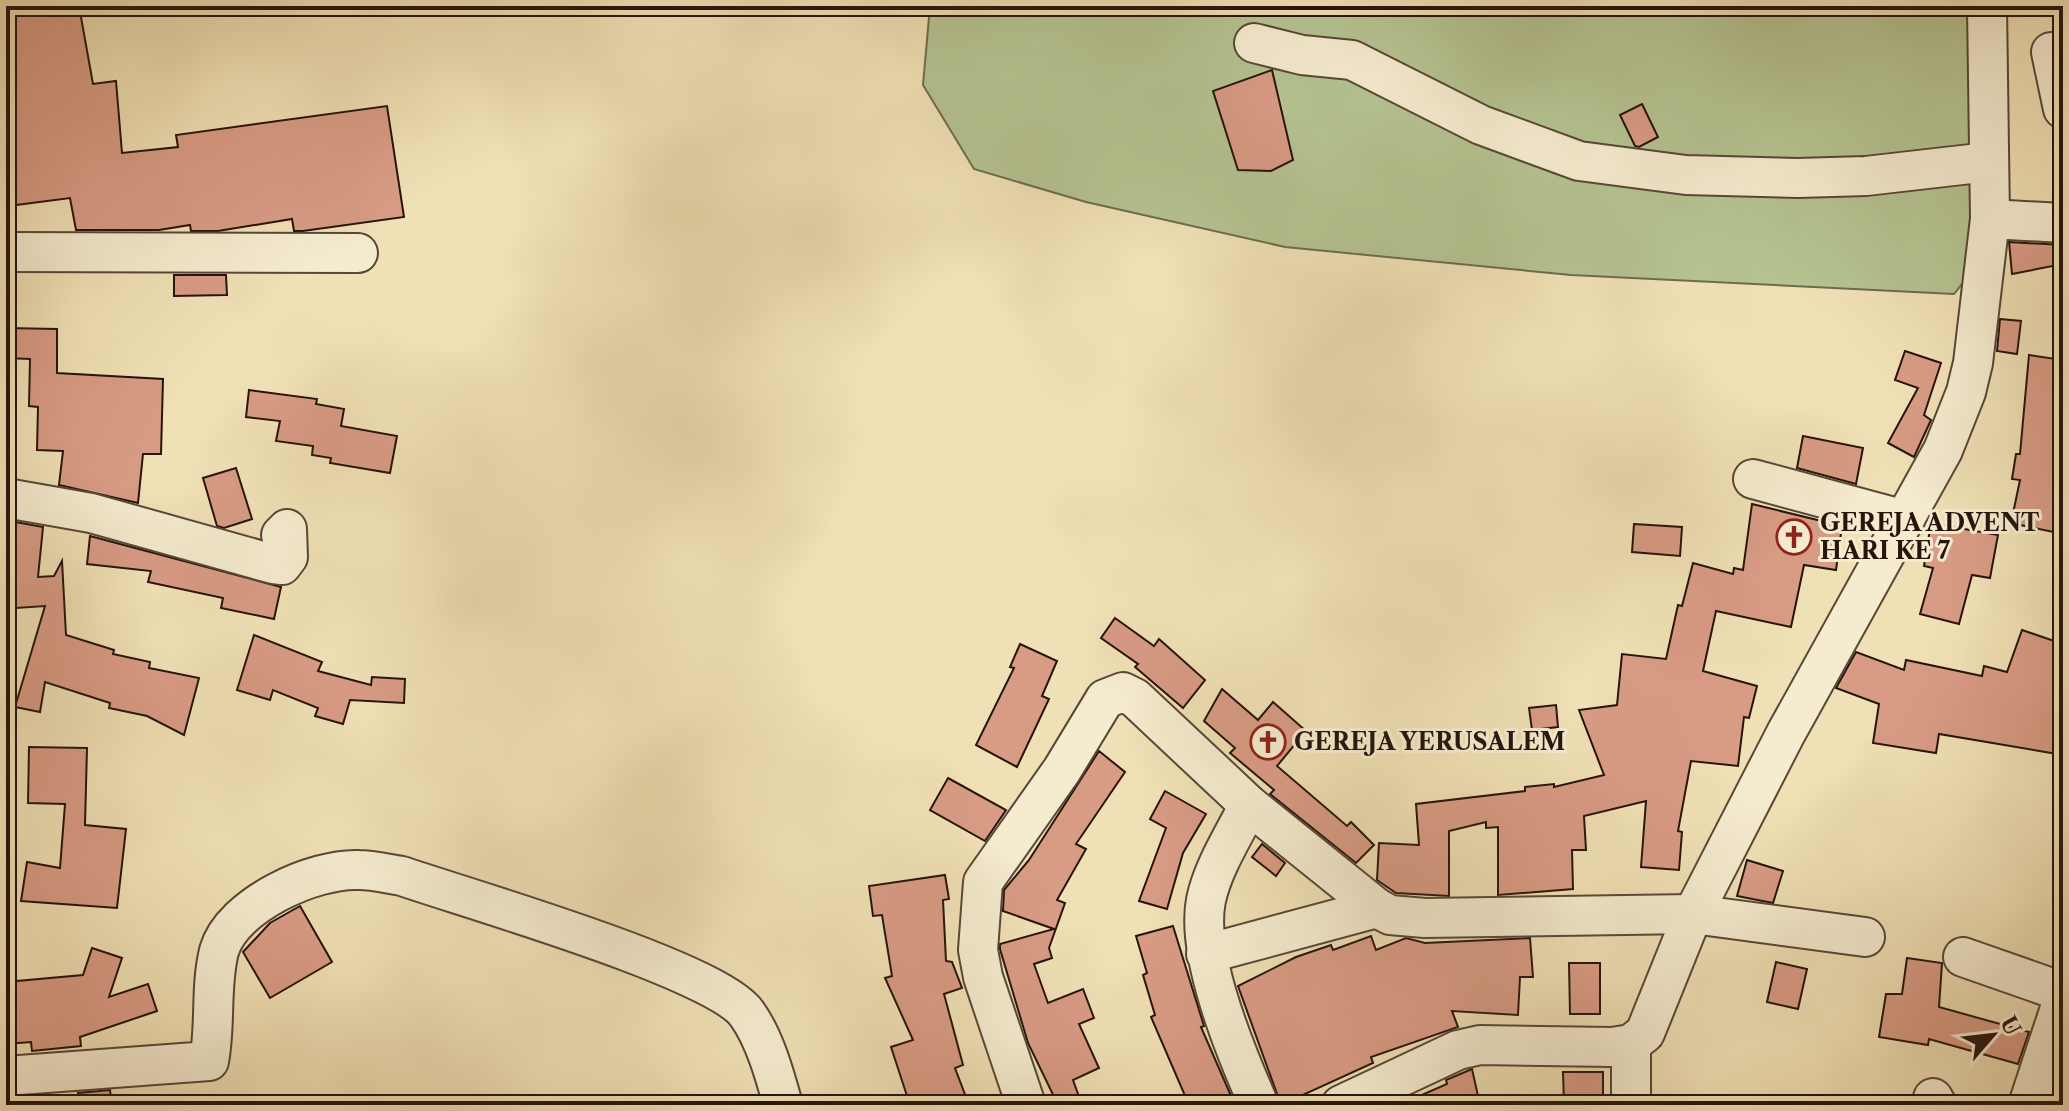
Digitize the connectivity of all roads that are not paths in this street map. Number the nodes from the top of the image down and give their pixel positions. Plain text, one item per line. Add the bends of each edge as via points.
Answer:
1 (1987, 6) edge
2 (1254, 43) dead end
3 (2051, 52) dead end
4 (2063, 109) edge
5 (1988, 162) junction
6 (1990, 219) junction
7 (2063, 223) edge
8 (6, 252) edge
9 (358, 253) dead end
10 (1753, 479) dead end
11 (6, 498) edge
12 (1905, 520) junction
13 (281, 535) dead end
14 (1249, 805) junction
15 (1377, 908) junction
16 (1693, 914) junction
17 (1865, 937) dead end
18 (1206, 954) junction
19 (1963, 957) dead end
20 (2063, 992) edge
21 (2063, 999) edge
22 (1631, 1044) junction
23 (6, 1076) edge
24 (783, 1105) edge
25 (1026, 1105) edge
26 (1259, 1105) edge
27 (1341, 1105) edge
28 (1631, 1105) edge
29 (2028, 1105) edge

1 - 5 street
2 - 5 street via 1352,60 1481,125 1579,161 1686,175 1798,178
3 - 4 street
5 - 6 street
6 - 7 street
6 - 12 street via 1966,392 1943,450
8 - 9 street
10 - 12 street
11 - 13 street via 91,513 282,565 288,557 287,529
12 - 16 street
14 - 15 street
14 - 18 street via 1206,899
14 - 25 street via 1135,698 1123,692 1105,699 983,882 980,963
15 - 16 street via 1390,915 1425,918
15 - 18 street
16 - 17 street
16 - 22 street via 1645,1033
18 - 26 street
19 - 20 street
21 - 29 street
22 - 27 street via 1480,1045 1458,1050
22 - 28 street
23 - 24 street via 209,1061 220,949 234,922 253,906 311,878 358,869 402,876 660,964 730,997 748,1014

